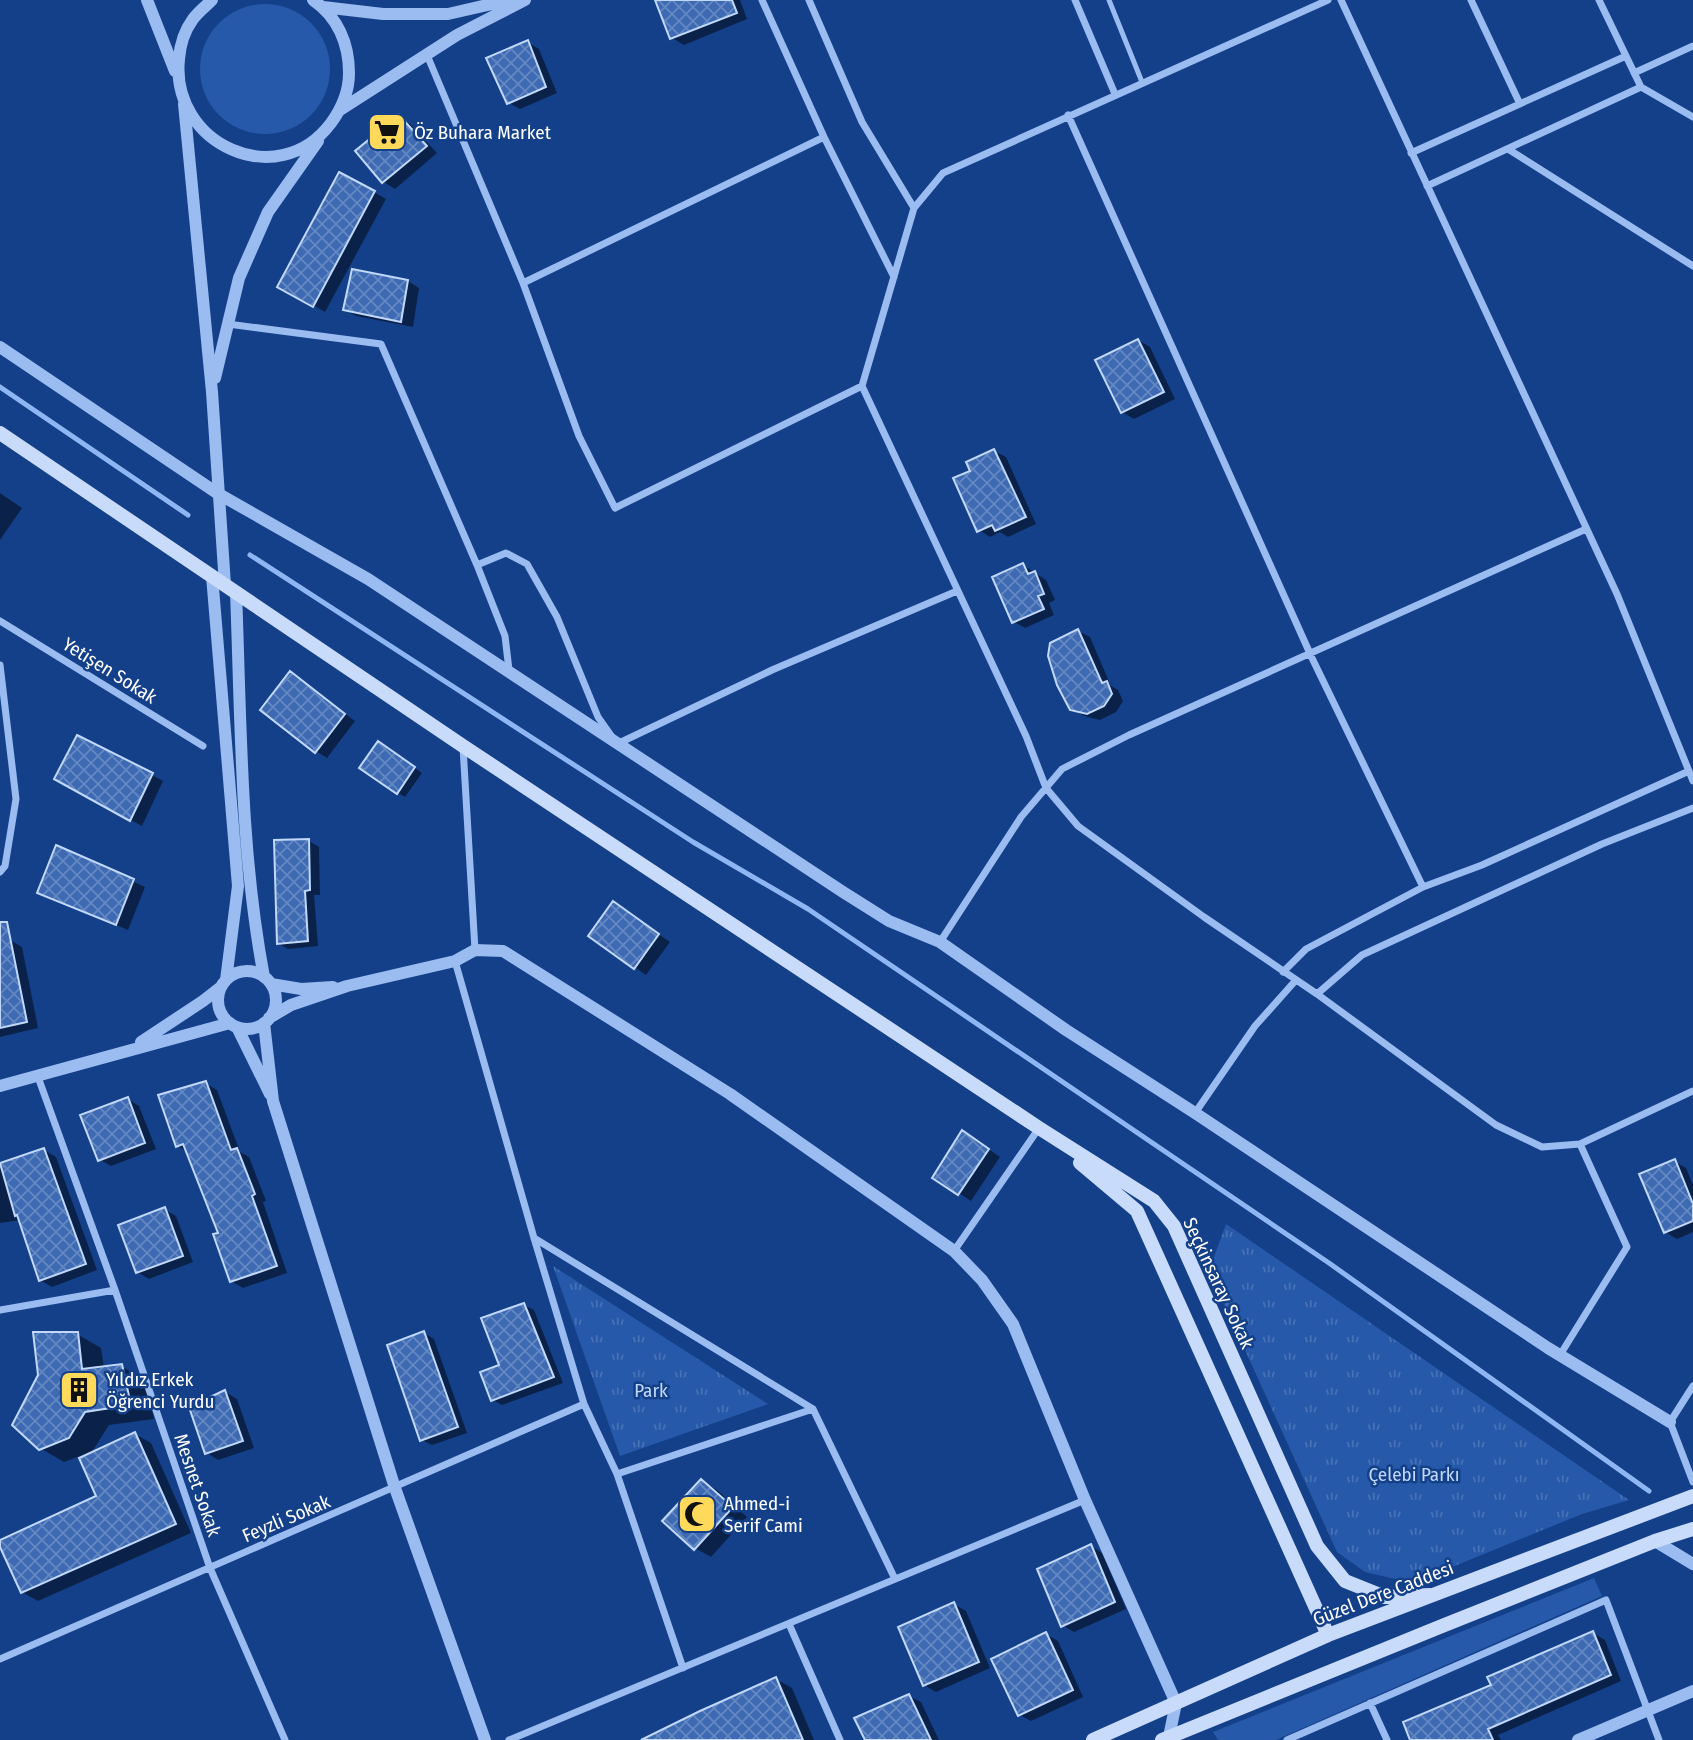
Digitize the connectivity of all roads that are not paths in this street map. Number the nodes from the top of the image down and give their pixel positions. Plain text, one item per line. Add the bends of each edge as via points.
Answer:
1 (147, 0) edge
2 (212, 0) edge
3 (509, 0) edge
4 (525, 0) edge
5 (762, 0) edge
6 (810, 0) edge
7 (1075, 0) edge
8 (1109, 0) edge
9 (1328, 0) edge
10 (1341, 0) edge
11 (1471, 0) edge
12 (1600, 0) edge
13 (318, 3) edge
14 (1693, 46) edge
15 (426, 55) junction
16 (1626, 56) junction
17 (1634, 73) junction
18 (178, 78) junction
19 (1142, 82) junction
20 (1641, 87) junction
21 (1115, 94) junction
22 (184, 104) junction
23 (1520, 104) junction
24 (340, 110) junction
25 (1068, 115) junction
26 (1693, 117) edge
27 (323, 133) junction
28 (824, 136) junction
29 (1508, 149) junction
30 (1411, 153) junction
31 (1427, 186) junction
32 (914, 208) junction
33 (1693, 266) edge
34 (894, 277) junction
35 (523, 283) junction
36 (228, 324) junction
37 (0, 347) edge
38 (862, 386) junction
39 (212, 393) junction
40 (0, 433) edge
41 (217, 493) junction
42 (1586, 530) junction
43 (477, 565) junction
44 (225, 584) junction
45 (957, 591) junction
46 (0, 621) edge
47 (1310, 653) junction
48 (0, 665) edge
49 (509, 673) junction
50 (617, 744) junction
51 (203, 746) dead end
52 (463, 746) junction
53 (1689, 771) junction
54 (1693, 781) edge
55 (1046, 788) junction
56 (1693, 808) edge
57 (0, 872) edge
58 (1423, 887) junction
59 (940, 942) junction
60 (475, 950) junction
61 (455, 961) junction
62 (1283, 972) junction
63 (268, 980) junction
64 (1296, 980) junction
65 (223, 983) junction
66 (348, 986) junction
67 (1317, 994) junction
68 (267, 1020) junction
69 (233, 1025) junction
70 (129, 1049) junction
71 (38, 1077) junction
72 (0, 1086) edge
73 (1693, 1091) edge
74 (273, 1101) junction
75 (1195, 1113) junction
76 (1039, 1128) junction
77 (1580, 1144) junction
78 (534, 1238) junction
79 (954, 1251) junction
80 (115, 1290) junction
81 (0, 1310) edge
82 (1560, 1355) junction
83 (1693, 1387) edge
84 (584, 1404) junction
85 (813, 1409) junction
86 (1670, 1422) junction
87 (617, 1474) junction
88 (1693, 1482) edge
89 (395, 1488) junction
90 (1693, 1496) edge
91 (1085, 1500) junction
92 (1693, 1529) edge
93 (1656, 1541) junction
94 (1693, 1564) edge
95 (210, 1568) junction
96 (895, 1579) junction
97 (1430, 1595) junction
98 (789, 1623) junction
99 (1328, 1635) junction
100 (0, 1659) edge
101 (683, 1668) junction
102 (1693, 1691) edge
103 (1176, 1703) junction
104 (1370, 1703) junction
105 (1646, 1709) junction
106 (1167, 1739) edge
107 (285, 1740) edge
108 (485, 1740) edge
109 (509, 1740) edge
110 (840, 1740) edge
111 (1093, 1740) edge
112 (1287, 1740) edge
113 (1387, 1740) edge
114 (1578, 1740) edge
115 (1659, 1740) edge

1 - 18 street
2 - 18 street via 193,19 180,46
3 - 13 street via 448,14 383,14
4 - 15 street
5 - 28 street
6 - 32 street via 862,122
7 - 21 street
8 - 19 lane
9 - 19 street
10 - 30 street
11 - 23 street
12 - 16 street
13 - 24 street via 340,29 349,56 349,84
14 - 17 street
15 - 24 street
15 - 35 street
16 - 17 street
16 - 23 street
17 - 20 street
18 - 22 street
19 - 21 street
20 - 26 street
20 - 29 street
21 - 25 street
22 - 27 street via 212,140 255,156 300,149
22 - 39 street
23 - 30 street
24 - 27 street
25 - 32 street via 943,173
25 - 47 street
27 - 36 street via 268,212 239,278
28 - 34 street
28 - 35 street
29 - 31 street
29 - 33 street
30 - 31 street
31 - 42 street
32 - 34 street
34 - 38 street
35 - 38 street via 579,436 615,508
36 - 39 street
36 - 43 street via 381,344
37 - 41 street
38 - 45 street
39 - 41 street
40 - 44 main road
41 - 44 street
41 - 49 street via 368,579
42 - 47 street
42 - 53 street
43 - 49 street via 505,636
43 - 50 street via 506,553 527,564 557,617 598,717
44 - 52 main road
44 - 63 street via 245,829 258,945
44 - 65 street via 238,886
45 - 50 street via 772,670
45 - 55 street
46 - 51 street, Yetişen Sokak
47 - 55 street via 1062,769
47 - 58 street
48 - 57 street via 16,799 5,866
49 - 50 street
50 - 59 street via 866,907
52 - 60 street
52 - 76 main road
53 - 54 street
53 - 58 street
55 - 59 street via 1021,817
55 - 62 street via 1078,826
56 - 67 street via 1362,955
58 - 62 street via 1306,949
59 - 75 street
60 - 61 street
60 - 79 street via 503,951 730,1094
61 - 66 street
61 - 78 street
62 - 64 street
63 - 65 street via 244,971
63 - 66 street via 301,989
63 - 68 street via 276,1001
64 - 67 street
64 - 75 street via 1255,1026
65 - 69 street via 220,1010
65 - 70 street
66 - 68 street via 291,1005
67 - 77 street via 1496,1125 1542,1147
68 - 69 street via 251,1028
68 - 74 street
69 - 70 street
69 - 74 street
70 - 71 street
71 - 72 street
71 - 80 street, Mesnet Sokak
73 - 77 street
74 - 89 street
75 - 82 street
76 - 79 street
76 - 97 main road, Seçkinsaray Sokak via 1154,1201 1174,1226 1317,1546 1345,1581 1384,1597
76 - 99 main road via 1137,1211
77 - 82 street via 1628,1247
78 - 84 street
78 - 85 street
79 - 91 street via 982,1280 1013,1324
80 - 81 street
80 - 95 street, Mesnet Sokak
82 - 86 street
83 - 86 street
84 - 87 street
84 - 89 street, Feyzli Sokak
85 - 87 street
85 - 96 street
86 - 88 street
87 - 101 street
89 - 95 street, Feyzli Sokak
89 - 108 street
90 - 97 main road, Güzel Dere Caddesi
91 - 96 street
91 - 103 street
92 - 93 main road
93 - 94 street
93 - 106 main road
95 - 100 street, Feyzli Sokak
95 - 107 street, Mesnet Sokak
96 - 98 street
97 - 99 main road, Güzel Dere Caddesi
98 - 101 street
98 - 110 street
99 - 103 main road, Güzel Dere Caddesi
101 - 109 street
102 - 105 street
103 - 106 street
103 - 111 main road, Güzel Dere Caddesi
104 - 105 street via 1606,1600
104 - 112 street
104 - 113 street
105 - 114 street
105 - 115 street

